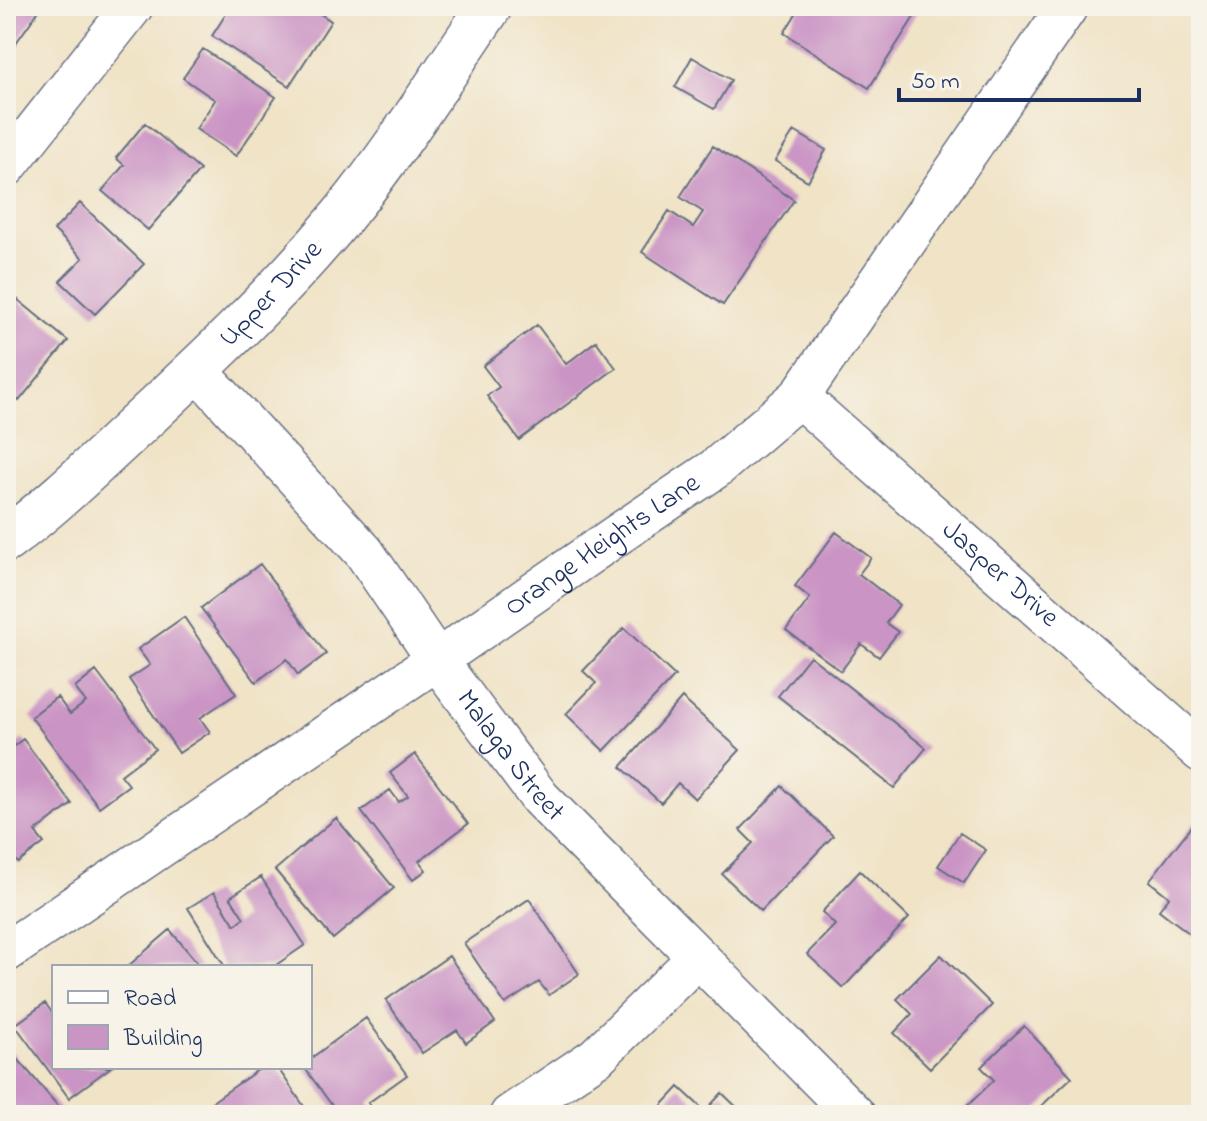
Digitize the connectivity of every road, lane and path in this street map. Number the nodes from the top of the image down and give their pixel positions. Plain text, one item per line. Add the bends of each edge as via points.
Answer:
1 (133, 6) edge
2 (490, 6) edge
3 (1068, 6) edge
4 (6, 167) edge
5 (197, 370) junction
6 (799, 397) junction
7 (6, 540) edge
8 (437, 660) junction
9 (1201, 752) edge
10 (6, 952) edge
11 (698, 957) junction
12 (510, 1115) edge
13 (855, 1115) edge

1 - 4 street
2 - 5 main road, Upper Drive via 341,217
3 - 6 street, Orange Heights Lane
5 - 7 main road, Upper Drive via 37,518
5 - 8 street, Malaga Street via 364,552
6 - 8 street, Orange Heights Lane via 716,468
6 - 9 street, Jasper Drive
8 - 10 street, Orange Heights Lane
8 - 11 street, Malaga Street via 540,798
11 - 12 street via 596,1057
11 - 13 street, Malaga Street

